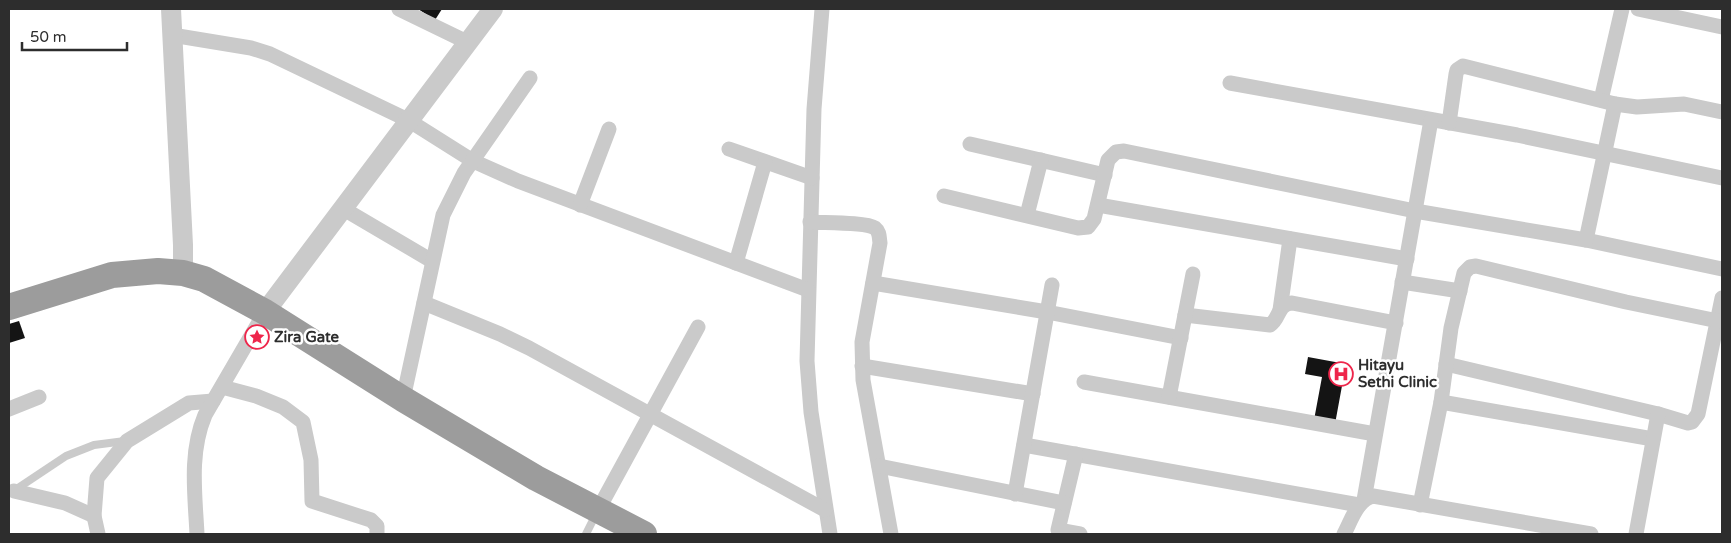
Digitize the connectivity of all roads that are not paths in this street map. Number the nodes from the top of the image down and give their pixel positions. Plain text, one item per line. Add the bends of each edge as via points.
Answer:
1 (171, 9) edge
2 (399, 9) edge
3 (493, 9) edge
4 (822, 9) edge
5 (1622, 9) edge
6 (1638, 9) edge
7 (1722, 27) edge
8 (172, 35) junction
9 (467, 42) junction
10 (530, 78) dead end
11 (1230, 83) dead end
12 (1608, 102) junction
13 (1722, 112) edge
14 (408, 120) junction
15 (1431, 120) junction
16 (1448, 123) junction
17 (609, 129) dead end
18 (970, 144) dead end
19 (729, 150) dead end
20 (1603, 154) junction
21 (473, 160) junction
22 (1042, 160) junction
23 (765, 162) junction
24 (1105, 175) junction
25 (812, 178) junction
26 (1722, 178) edge
27 (944, 196) dead end
28 (580, 205) junction
29 (1098, 205) junction
30 (342, 208) junction
31 (1415, 211) junction
32 (1027, 215) junction
33 (810, 222) junction
34 (1290, 239) junction
35 (1586, 240) junction
36 (1407, 259) junction
37 (432, 261) junction
38 (736, 263) junction
39 (1722, 269) edge
40 (183, 273) junction
41 (1193, 274) dead end
42 (1402, 282) junction
43 (873, 283) junction
44 (1052, 285) dead end
45 (808, 290) junction
46 (1460, 291) junction
47 (1722, 298) edge
48 (424, 303) junction
49 (9, 307) edge
50 (1280, 310) junction
51 (265, 312) junction
52 (1047, 312) junction
53 (1185, 315) junction
54 (1718, 321) junction
55 (1396, 323) junction
56 (698, 327) dead end
57 (1181, 338) junction
58 (1446, 364) junction
59 (862, 366) junction
60 (1084, 382) dead end
61 (222, 387) junction
62 (1033, 394) junction
63 (39, 397) dead end
64 (1169, 397) junction
65 (403, 399) junction
66 (213, 401) junction
67 (1441, 402) junction
68 (9, 409) edge
69 (650, 414) junction
70 (1658, 414) junction
71 (1375, 434) junction
72 (1653, 439) junction
73 (127, 441) junction
74 (1024, 445) junction
75 (1076, 454) junction
76 (879, 466) junction
77 (11, 492) edge
78 (1015, 494) junction
79 (1362, 502) junction
80 (1064, 504) junction
81 (1420, 504) junction
82 (598, 510) junction
83 (825, 510) junction
84 (94, 516) junction
85 (98, 534) edge
86 (196, 534) edge
87 (377, 534) edge
88 (586, 534) edge
89 (644, 534) edge
90 (830, 534) edge
91 (891, 534) edge
92 (1080, 534) edge
93 (1344, 534) edge
94 (1591, 534) edge
95 (1636, 534) edge

1 - 8 street
2 - 9 street
3 - 9 street
4 - 25 street
5 - 12 street
6 - 7 street
8 - 14 street via 270,54
8 - 40 street
9 - 14 street
10 - 21 street
11 - 15 street
12 - 13 street via 1637,107 1684,104
12 - 16 street via 1463,66 1457,70
12 - 20 street
14 - 21 street
14 - 30 street
15 - 16 street
15 - 31 street
16 - 20 street
17 - 28 street
18 - 22 street
19 - 23 street
20 - 26 street
20 - 35 street
21 - 28 street
21 - 37 street via 443,215
22 - 24 street
22 - 32 street
23 - 25 street
23 - 38 street
24 - 29 street
24 - 31 street via 1110,156 1124,151
25 - 33 street
27 - 32 street
28 - 38 street
29 - 32 street via 1094,219 1083,228
29 - 34 street
30 - 37 street
30 - 51 street
31 - 35 street
31 - 36 street
33 - 43 street via 868,226 877,230 880,243
33 - 45 street
34 - 36 street
34 - 50 street
35 - 39 street
36 - 42 street
37 - 48 street
38 - 45 street
40 - 49 highway via 112,274
40 - 51 highway via 204,279
41 - 53 street
42 - 46 street
42 - 55 street
43 - 52 street
43 - 59 street via 862,342
44 - 52 street
45 - 83 street via 808,384
46 - 54 street via 1467,269 1476,266
46 - 58 street
47 - 54 street
48 - 65 street
48 - 69 street via 522,344
50 - 53 street via 1275,322 1265,325
50 - 55 street via 1292,304
51 - 61 street
51 - 65 highway
52 - 57 street
52 - 62 street
53 - 57 street
54 - 70 street via 1697,417 1688,423
55 - 71 street
56 - 69 street
57 - 64 street
58 - 67 street
58 - 70 street
59 - 62 street
59 - 76 street
60 - 64 street
61 - 66 street
61 - 87 street via 282,407 303,422 311,460 312,501 371,520 377,526
62 - 74 street
63 - 68 street
64 - 71 street
65 - 82 highway via 536,478
66 - 73 street via 189,402
66 - 86 street via 196,443
67 - 72 street
67 - 81 street
69 - 82 street
69 - 83 street
70 - 72 street
71 - 79 street
72 - 95 street
73 - 77 lane via 94,445 66,456
73 - 84 street via 96,478
74 - 75 street
74 - 78 street
75 - 79 street
75 - 80 street
76 - 78 street
76 - 91 street
77 - 84 street via 65,503
78 - 80 street
79 - 81 street via 1378,496
79 - 93 street
80 - 92 street via 1058,530
81 - 94 street
82 - 88 lane
82 - 89 highway
83 - 90 street
84 - 85 street

